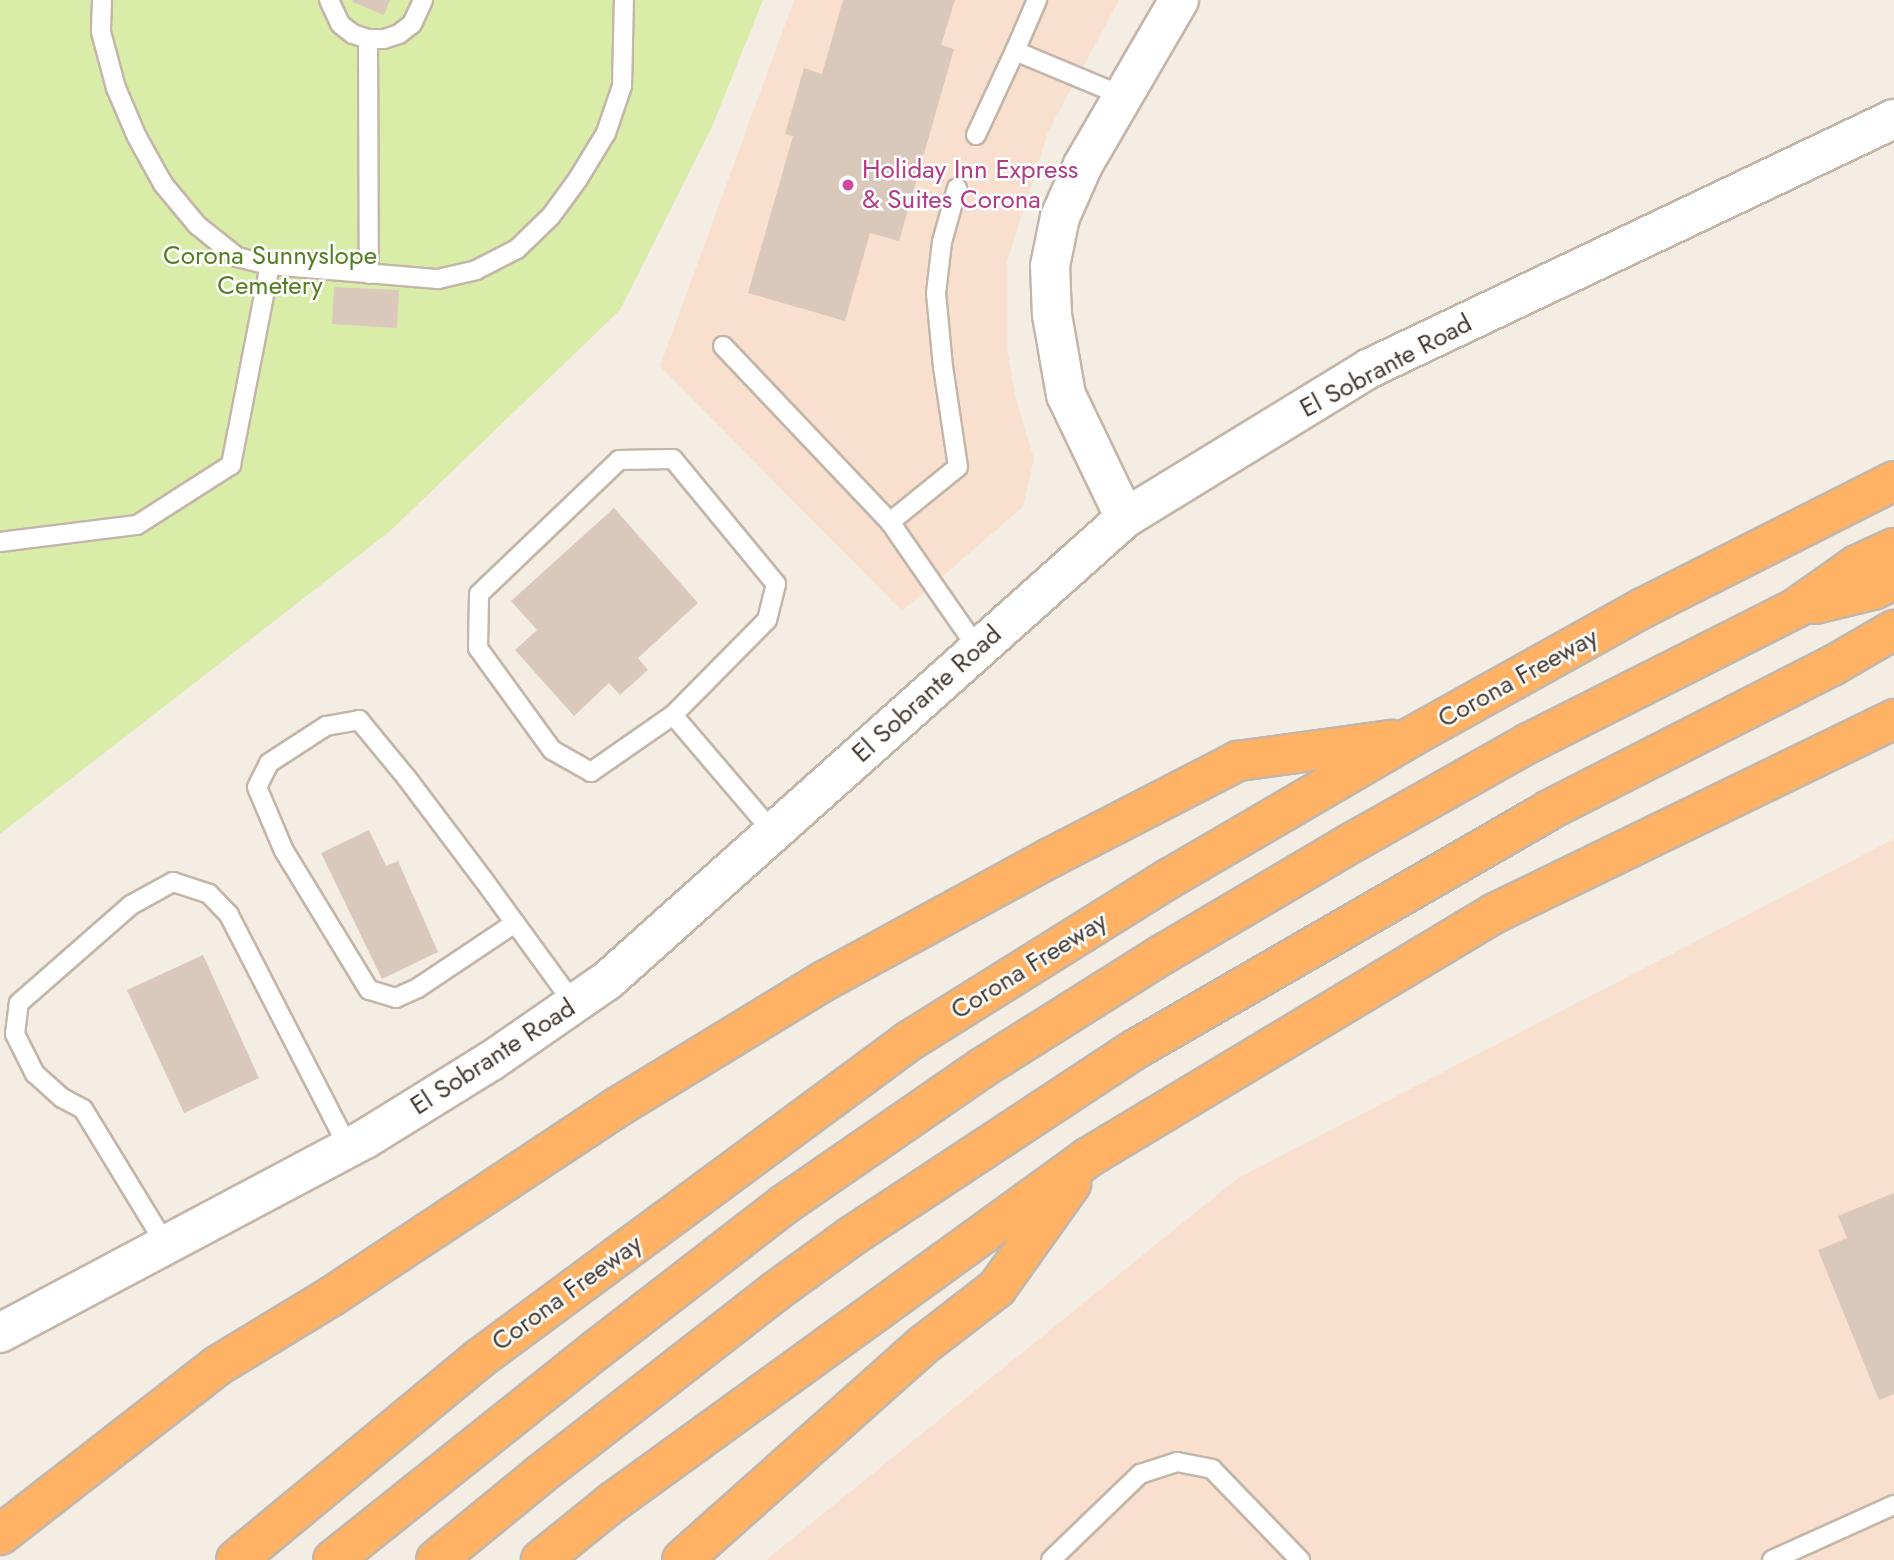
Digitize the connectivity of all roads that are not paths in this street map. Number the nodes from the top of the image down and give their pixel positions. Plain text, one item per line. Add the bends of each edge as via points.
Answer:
1 (102, 0) edge
2 (329, 0) edge
3 (424, 0) edge
4 (624, 0) edge
5 (1037, 0) edge
6 (1179, 0) edge
7 (368, 39) junction
8 (1015, 51) junction
9 (1123, 96) junction
10 (1894, 119) edge
11 (976, 135) dead end
12 (957, 188) dead end
13 (270, 265) junction
14 (369, 274) junction
15 (723, 345) dead end
16 (1894, 481) edge
17 (1125, 518) junction
18 (890, 522) junction
19 (0, 542) edge
20 (1894, 548) edge
21 (1894, 580) edge
22 (1796, 608) junction
23 (1894, 630) edge
24 (978, 649) junction
25 (1894, 650) edge
26 (1832, 666) junction
27 (673, 715) junction
28 (1894, 719) edge
29 (1411, 737) junction
30 (773, 832) junction
31 (515, 923) junction
32 (574, 1004) junction
33 (349, 1148) junction
34 (1089, 1157) junction
35 (166, 1245) junction
36 (0, 1333) edge
37 (1894, 1505) edge
38 (0, 1535) edge
39 (236, 1560) edge
40 (333, 1560) edge
41 (436, 1560) edge
42 (541, 1560) edge
43 (682, 1560) edge
44 (1051, 1560) edge
45 (1300, 1560) edge
46 (1772, 1560) edge

1 - 13 lane via 101,32 116,88 136,137 163,184 198,225 237,257
2 - 7 lane via 340,24
3 - 7 lane via 412,24 399,34
4 - 14 lane via 622,86 606,133 551,216 517,249 475,270 438,279
5 - 8 lane
6 - 9 street
7 - 14 lane
8 - 9 lane
8 - 11 lane
9 - 17 street via 1083,165 1060,217 1050,266 1052,315 1066,395
10 - 17 street, El Sobrante Road via 1370,368
12 - 18 lane via 942,242 936,293 958,467
13 - 14 lane
13 - 19 lane via 231,465 137,525
15 - 18 lane
16 - 29 highway, Corona Freeway via 1643,608
17 - 24 street, El Sobrante Road
18 - 24 lane
20 - 22 highway via 1857,565
21 - 22 highway via 1873,590
22 - 40 highway via 1529,743 1353,842 982,1068 785,1204
23 - 26 highway
24 - 30 street, El Sobrante Road
25 - 26 highway
26 - 41 highway via 1549,810 1134,1049 776,1291
27 - 27 lane via 768,620 776,584 673,459 619,460 479,594 478,648 552,750 591,772
27 - 30 lane
28 - 34 highway via 1495,912
29 - 38 highway via 1238,761 826,980 616,1108 332,1296 217,1366
29 - 39 highway, Corona Freeway via 1170,878 909,1041 480,1357
30 - 32 street, El Sobrante Road via 608,980
31 - 31 lane via 359,720 326,726 269,763 257,787 284,851 369,990 396,998 418,988
31 - 32 lane
32 - 33 street, El Sobrante Road
33 - 35 street, El Sobrante Road
33 - 35 lane via 229,915 209,894 173,883 131,905 19,1003 15,1034 35,1074 83,1109
34 - 42 highway via 624,1494
34 - 43 highway via 996,1288 922,1346
35 - 36 street, El Sobrante Road
37 - 46 lane
44 - 45 lane via 1140,1474 1177,1462 1212,1469

